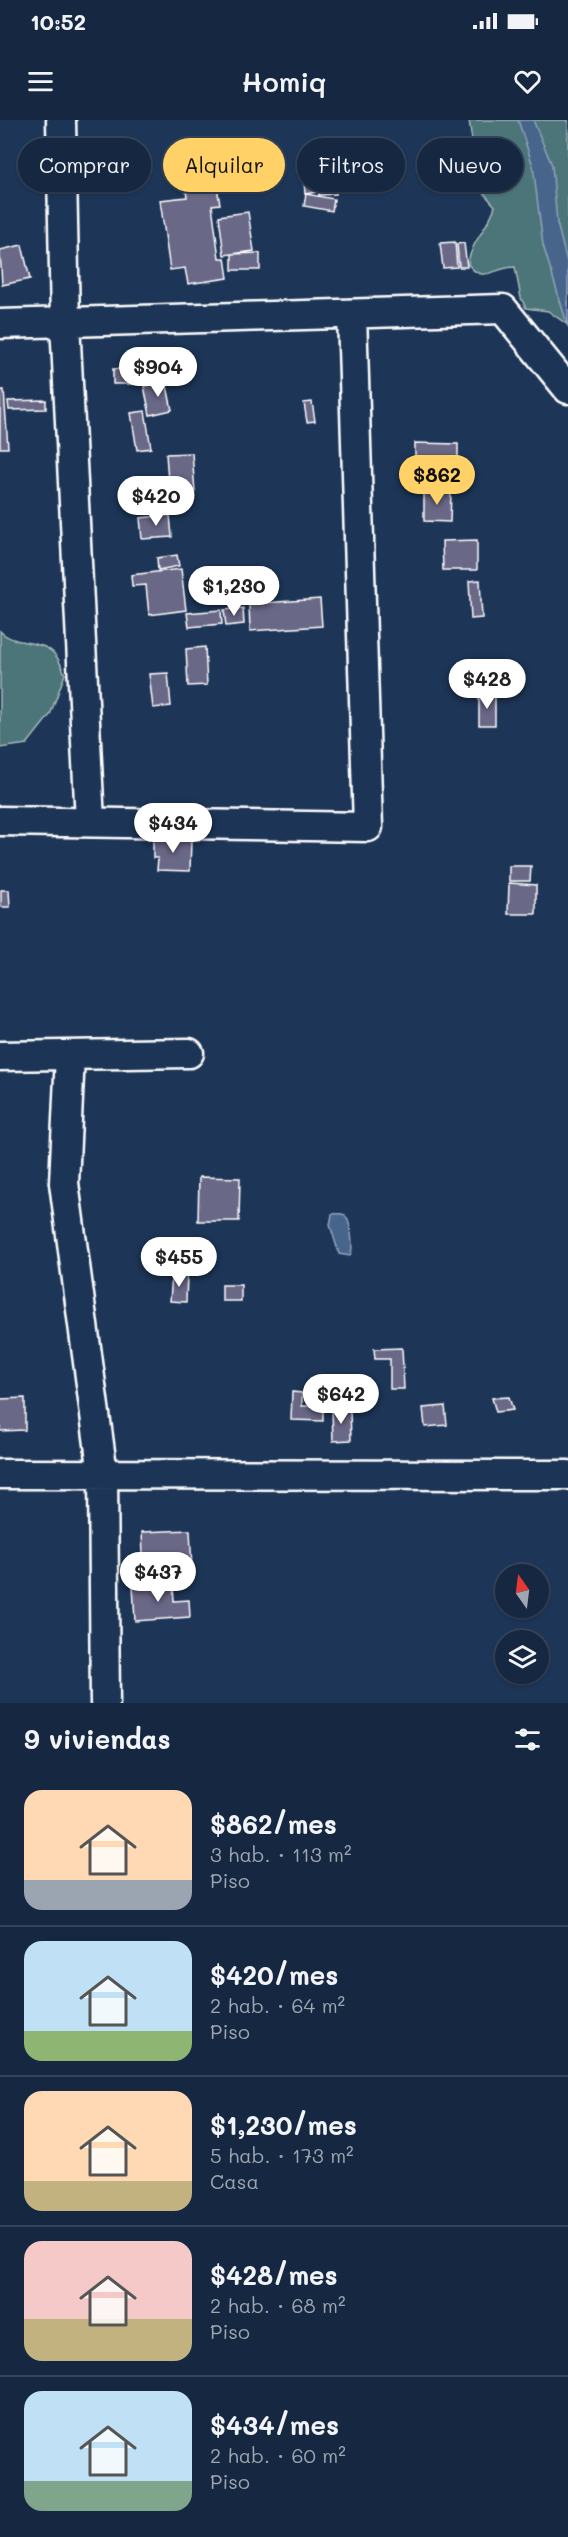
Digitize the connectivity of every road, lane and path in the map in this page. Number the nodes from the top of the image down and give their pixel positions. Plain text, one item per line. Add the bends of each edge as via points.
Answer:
1 (61, 120) edge
2 (352, 314) junction
3 (65, 322) junction
4 (0, 324) edge
5 (567, 389) edge
6 (0, 821) edge
7 (90, 822) junction
8 (189, 1053) dead end
9 (70, 1055) junction
10 (0, 1056) edge
11 (0, 1474) edge
12 (103, 1474) junction
13 (568, 1475) edge
14 (105, 1703) edge

1 - 3 street
2 - 3 street
2 - 5 street via 503,309
2 - 7 street via 368,827
3 - 4 street
3 - 7 street
6 - 7 street
8 - 9 street
9 - 10 street
9 - 12 street via 64,1183
11 - 12 street
12 - 13 street
12 - 14 street

